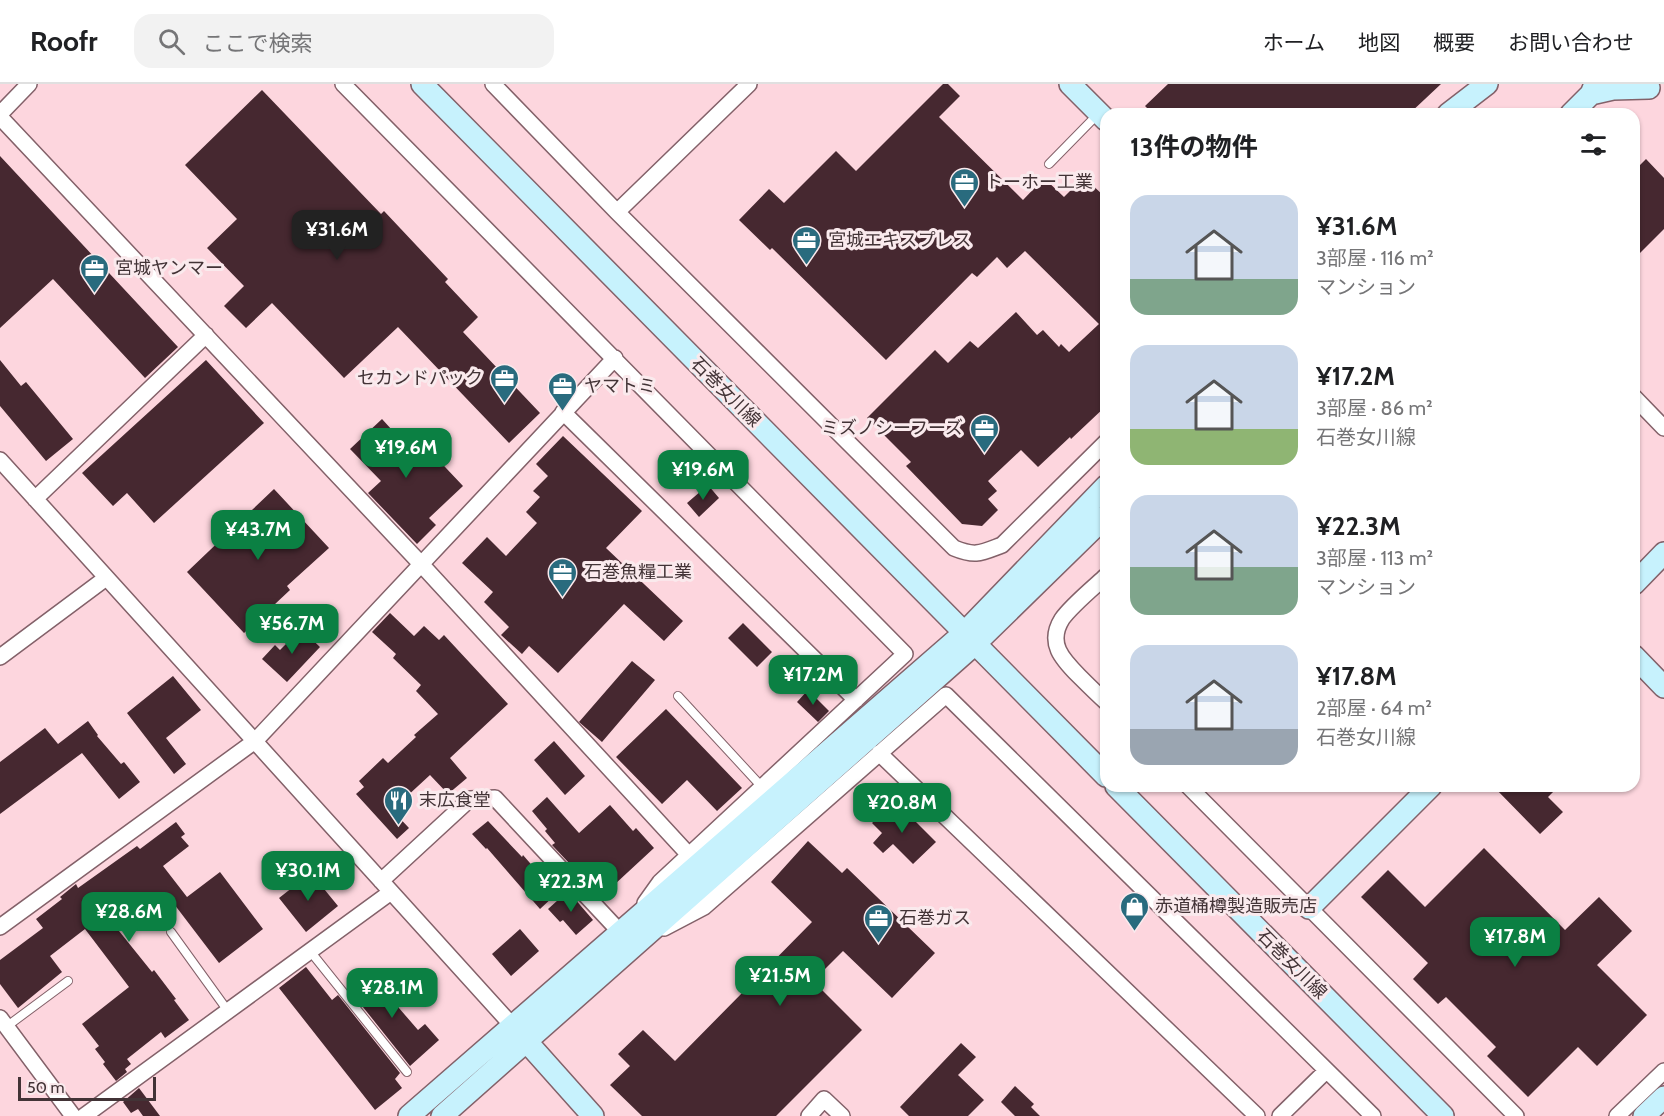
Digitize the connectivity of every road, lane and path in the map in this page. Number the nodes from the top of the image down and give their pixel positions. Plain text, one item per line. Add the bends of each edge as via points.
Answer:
1 (29, 84) edge
2 (343, 84) edge
3 (422, 84) edge
4 (493, 84) edge
5 (749, 84) edge
6 (1472, 84) edge
7 (1487, 84) edge
8 (1078, 87) edge
9 (1593, 89) edge
10 (1652, 89) edge
11 (1453, 108) edge
12 (1455, 108) edge
13 (1576, 108) edge
14 (1100, 114) edge
15 (0, 116) edge
16 (1100, 119) edge
17 (1049, 164) dead end
18 (617, 212) junction
19 (206, 335) junction
20 (615, 358) junction
21 (1640, 403) edge
22 (563, 412) junction
23 (1664, 428) edge
24 (1100, 448) edge
25 (0, 460) edge
26 (1100, 493) edge
27 (35, 499) junction
28 (1100, 521) edge
29 (1664, 553) edge
30 (421, 564) junction
31 (106, 578) junction
32 (1640, 578) edge
33 (1100, 582) edge
34 (969, 638) junction
35 (0, 657) edge
36 (1640, 662) edge
37 (1664, 687) edge
38 (678, 696) dead end
39 (1100, 696) edge
40 (856, 700) junction
41 (255, 741) junction
42 (879, 753) junction
43 (1100, 770) edge
44 (762, 786) junction
45 (1122, 792) edge
46 (1194, 792) edge
47 (1425, 792) edge
48 (689, 855) junction
49 (386, 886) junction
50 (1309, 908) junction
51 (0, 927) edge
52 (632, 930) junction
53 (171, 932) dead end
54 (310, 951) junction
55 (68, 981) dead end
56 (228, 1011) junction
57 (3, 1023) edge
58 (512, 1026) junction
59 (527, 1042) junction
60 (1326, 1071) junction
61 (1664, 1071) edge
62 (407, 1072) dead end
63 (1664, 1097) edge
64 (73, 1116) edge
65 (84, 1116) edge
66 (409, 1116) edge
67 (442, 1116) edge
68 (593, 1116) edge
69 (809, 1116) edge
70 (842, 1116) edge
71 (1257, 1116) edge
72 (1280, 1116) edge
73 (1372, 1116) edge
74 (1443, 1116) edge
75 (1516, 1116) edge
76 (1617, 1116) edge
77 (1644, 1116) edge

1 - 15 street
2 - 20 street
3 - 34 street, 石巻女川線
4 - 18 street
5 - 18 street
6 - 11 street
7 - 12 street
8 - 14 street
9 - 10 street
9 - 13 street
15 - 19 street
16 - 17 lane
18 - 24 street via 954,548 980,554 1002,545
19 - 27 street
19 - 30 street
20 - 22 street
20 - 40 street via 905,654
21 - 23 street
22 - 30 street
22 - 40 street
25 - 27 street
26 - 34 street
27 - 31 street
28 - 34 street
29 - 32 street
30 - 41 street
30 - 48 street
31 - 35 street
31 - 41 street
33 - 39 street via 1063,618 1056,639 1058,652
34 - 43 street, 石巻女川線
34 - 52 street
36 - 37 street
38 - 44 lane
40 - 44 street
41 - 49 street
41 - 51 street
42 - 52 street via 704,907
42 - 60 street via 946,695
42 - 71 street
44 - 48 street
45 - 74 street, 石巻女川線
46 - 50 street
47 - 50 street
48 - 52 street via 660,882
49 - 52 street via 470,799 495,798
49 - 54 street
49 - 58 street
50 - 75 street
52 - 58 street
52 - 59 street
53 - 56 lane
54 - 56 street
54 - 62 lane
55 - 57 lane
56 - 65 street
57 - 64 street
58 - 59 street
58 - 66 street
59 - 67 street
59 - 68 street
60 - 72 street
60 - 73 street
61 - 76 street
63 - 77 street
69 - 70 street via 824,1100

